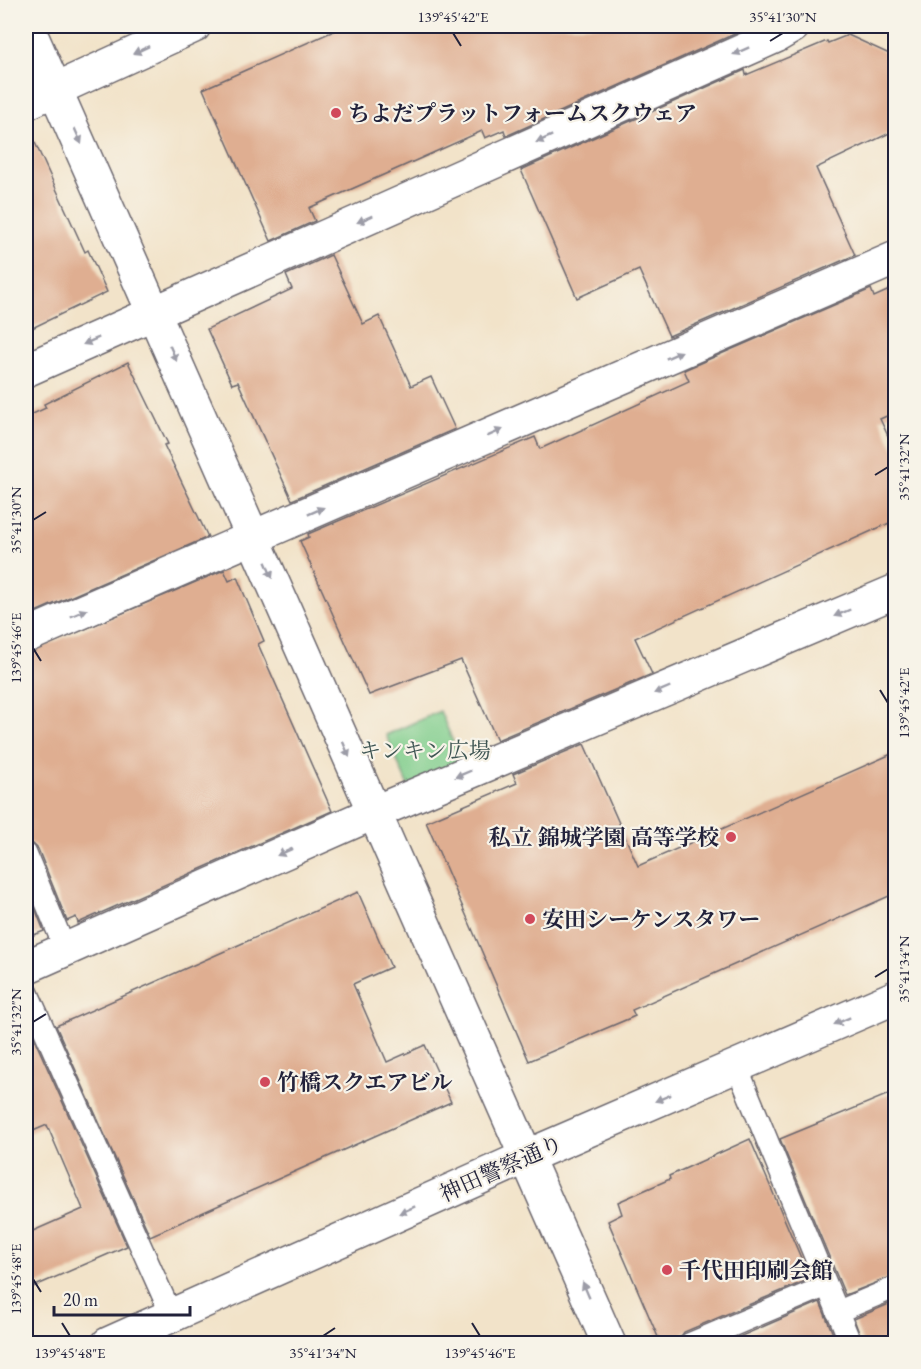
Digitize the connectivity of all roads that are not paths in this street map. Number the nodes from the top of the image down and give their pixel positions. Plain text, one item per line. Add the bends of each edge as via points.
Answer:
1 (27, 26) edge
2 (194, 26) edge
3 (793, 26) edge
4 (57, 89) junction
5 (26, 103) edge
6 (896, 258) edge
7 (155, 312) junction
8 (26, 370) edge
9 (255, 538) junction
10 (896, 591) edge
11 (26, 636) edge
12 (373, 813) junction
13 (26, 854) edge
14 (65, 949) junction
15 (26, 967) edge
16 (26, 989) edge
17 (896, 997) edge
18 (737, 1067) junction
19 (528, 1156) junction
20 (826, 1286) junction
21 (896, 1287) edge
22 (837, 1312) junction
23 (171, 1314) junction
24 (108, 1344) edge
25 (609, 1344) edge
26 (689, 1344) edge
27 (851, 1344) edge

1 - 4 street
2 -> 4 street
3 -> 7 street
4 - 5 street
4 -> 7 street
9 -> 6 street
7 -> 8 street
7 -> 9 street
11 -> 9 street
9 -> 12 street
10 -> 12 street
12 -> 14 street
12 - 19 street
13 - 14 lane
14 - 15 street
16 - 23 lane
17 -> 18 street, 神田警察通り
18 -> 19 street, 神田警察通り
18 - 20 lane
19 -> 23 street, 神田警察通り
25 -> 19 street
20 - 22 lane
20 - 26 lane
21 - 22 lane
22 - 27 lane
23 - 24 street, 神田警察通り

